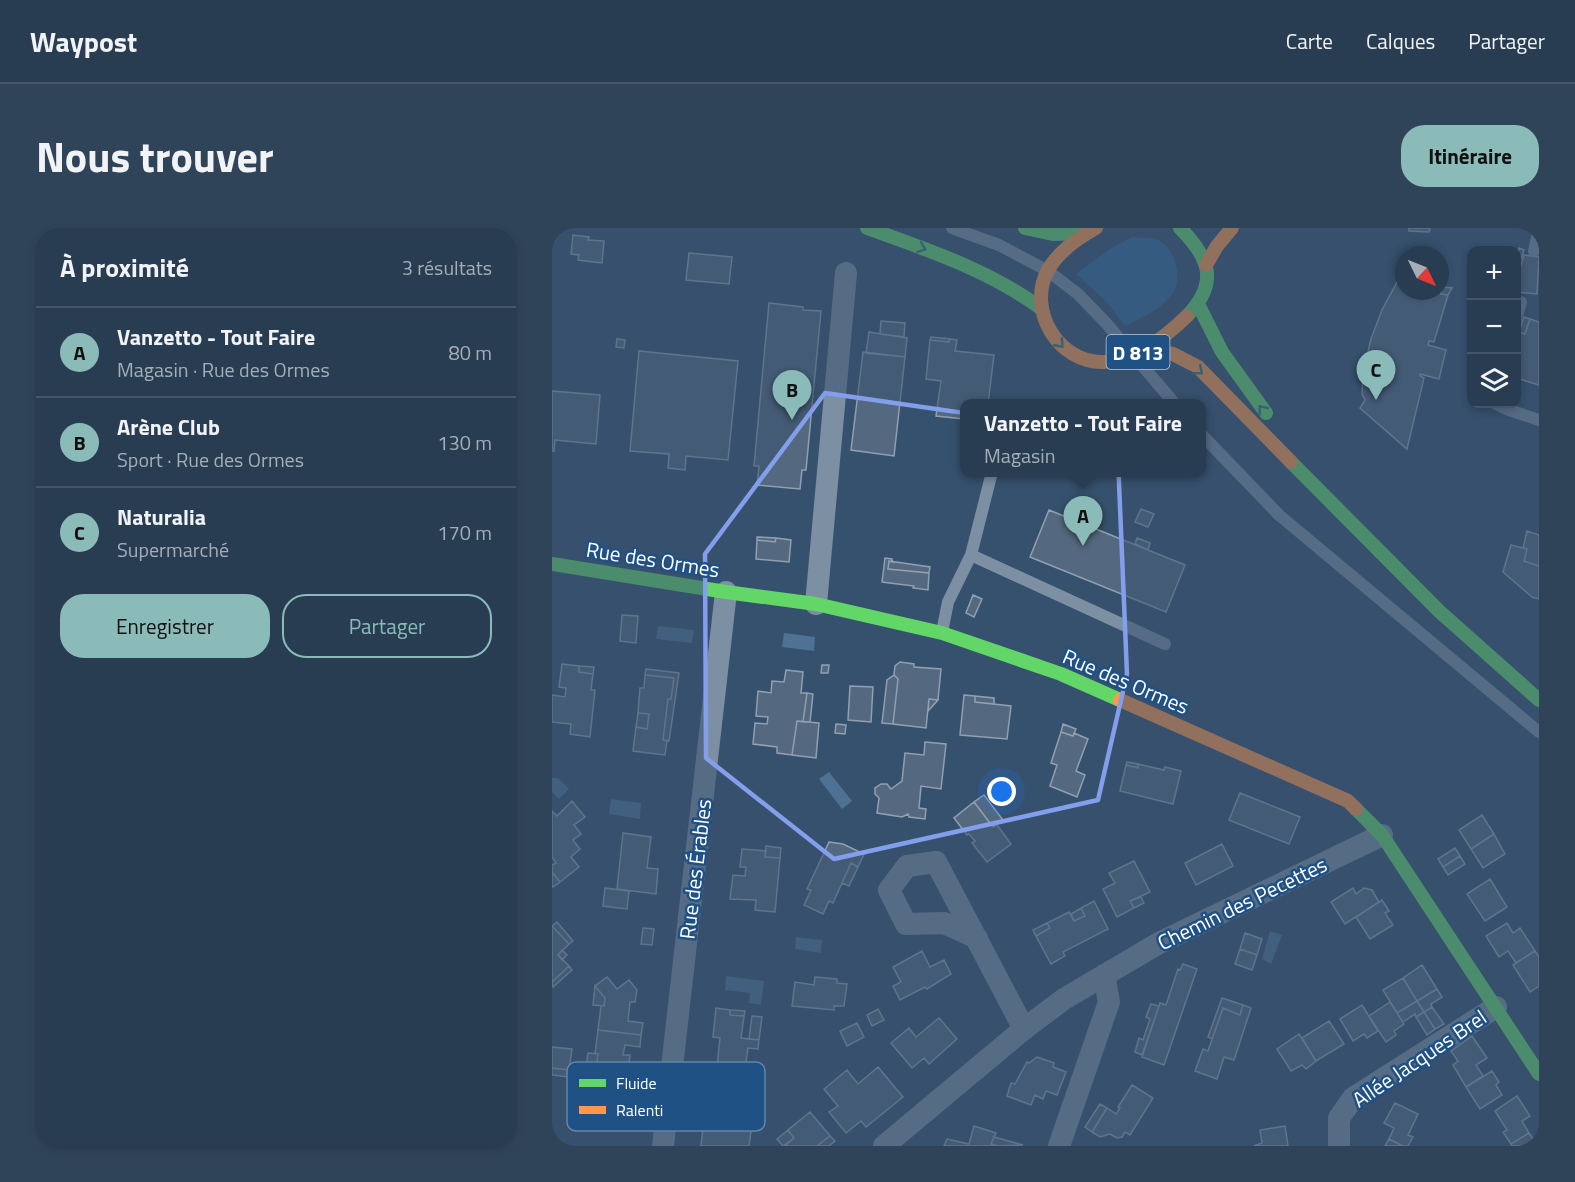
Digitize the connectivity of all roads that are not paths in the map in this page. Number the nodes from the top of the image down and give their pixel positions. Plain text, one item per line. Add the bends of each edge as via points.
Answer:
1 (867, 228) edge
2 (952, 228) edge
3 (1025, 228) edge
4 (1180, 228) edge
5 (1232, 228) edge
6 (1091, 231) edge
7 (1538, 233) edge
8 (1534, 251) dead end
9 (1206, 265) junction
10 (1048, 271) junction
11 (846, 273) dead end
12 (1198, 304) junction
13 (1042, 309) junction
14 (1147, 348) junction
15 (1133, 355) junction
16 (1171, 399) edge
17 (1505, 408) edge
18 (1539, 420) edge
19 (1206, 439) edge
20 (991, 477) edge
21 (1364, 537) junction
22 (971, 555) junction
23 (552, 564) edge
24 (726, 592) junction
25 (816, 604) junction
26 (942, 633) junction
27 (1165, 644) dead end
28 (1539, 700) edge
29 (1539, 732) edge
30 (1382, 835) junction
31 (977, 938) dead end
32 (1104, 975) junction
33 (1496, 1007) junction
34 (1024, 1029) junction
35 (673, 1062) edge
36 (1539, 1074) edge
37 (665, 1131) edge
38 (663, 1146) edge
39 (884, 1146) edge
40 (1059, 1146) edge
41 (1339, 1146) edge

1 -> 13 main road via 984,272
2 - 10 lane via 999,245
3 - 6 main road via 1053,234
4 - 9 main road via 1200,250
5 - 9 main road
6 - 10 main road via 1064,252
7 - 8 lane
9 - 12 main road, D 813 via 1208,282
10 - 13 main road, D 813
10 - 15 lane via 1078,294
11 - 25 street
12 - 14 main road, D 813
21 -> 12 main road, D 813 via 1256,400 1222,351
13 -> 15 main road, D 813 via 1052,335 1068,352 1088,361 1112,362
14 - 15 main road, D 813
14 -> 21 main road, D 813 via 1173,354 1198,367
15 - 16 lane
17 - 18 lane
19 - 29 lane via 1279,515
20 - 22 lane
21 - 28 main road, D 813 via 1439,611
22 - 26 lane via 948,602
22 - 27 lane
23 - 24 main road, Rue des Ormes
24 - 25 main road, Rue des Ormes
24 - 35 street, Rue des Érables
25 - 26 main road, Rue des Ormes
26 - 30 main road, Rue des Ormes via 1061,674 1348,801
30 - 32 street, Chemin des Pecettes via 1159,943
30 - 33 main road, Rue des Ormes
31 - 34 street
32 - 34 street, Chemin des Pecettes
32 - 40 street via 1109,1002
33 - 36 main road, Rue des Ormes
33 - 41 street, Allée Jacques Brel via 1353,1098 1340,1118
34 - 39 street, Chemin des Pecettes
37 - 38 street, Rue des Érables

